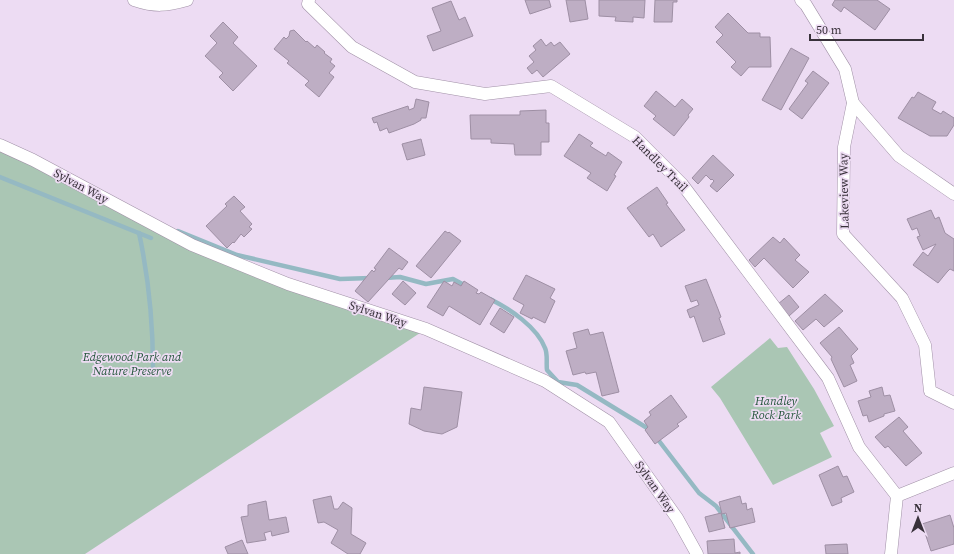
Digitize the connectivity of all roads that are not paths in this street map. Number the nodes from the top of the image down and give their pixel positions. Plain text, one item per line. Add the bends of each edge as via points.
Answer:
1 (134, 0) edge
2 (187, 0) edge
3 (801, 0) edge
4 (306, 1) edge
5 (853, 103) junction
6 (0, 145) edge
7 (954, 194) edge
8 (954, 403) edge
9 (954, 473) edge
10 (897, 496) junction
11 (892, 540) junction
12 (697, 554) edge
13 (891, 554) edge
14 (899, 554) edge

1 - 2 street via 148,5 163,6
3 - 5 street, Lakeview Way via 845,69
4 - 10 street, Handley Trail via 352,47 416,82 485,94 550,86 635,137 682,184 828,378 859,448
5 - 7 street via 899,156
5 - 8 street, Lakeview Way via 844,147 844,234 902,298 925,345 930,391
6 - 12 street, Sylvan Way via 192,245 288,284 426,329 545,380 609,422 677,518
9 - 10 street
10 - 11 street
11 - 13 street
11 - 14 street

